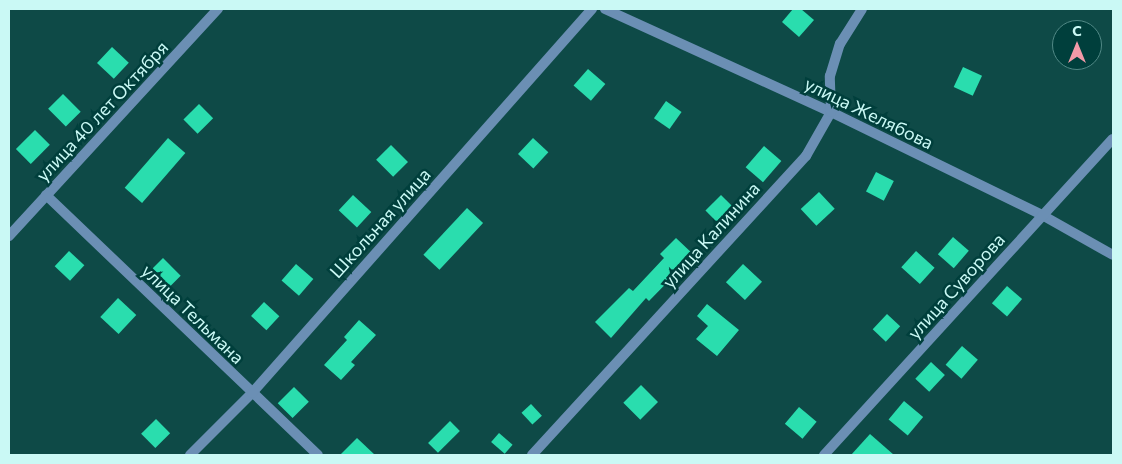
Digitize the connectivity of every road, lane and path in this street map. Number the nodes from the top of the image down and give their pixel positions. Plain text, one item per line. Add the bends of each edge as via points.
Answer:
1 (218, 9) edge
2 (592, 9) edge
3 (605, 9) edge
4 (862, 9) edge
5 (831, 112) junction
6 (1113, 138) edge
7 (46, 195) junction
8 (1042, 214) junction
9 (9, 236) edge
10 (1113, 255) edge
11 (252, 393) junction
12 (190, 455) edge
13 (318, 455) edge
14 (532, 455) edge
15 (824, 455) edge

1 - 7 street, улица 40 лет Октября
2 - 11 street, Школьная улица
3 - 5 street, улица Желябова
4 - 5 street via 840,44 830,76
5 - 8 street, улица Желябова
5 - 14 street, улица Калинина via 806,156
6 - 8 street, улица Суворова
7 - 9 street, улица 40 лет Октября
7 - 11 street, улица Тельмана
8 - 10 street, улица Желябова
8 - 15 street, улица Суворова
11 - 12 street, Школьная улица
11 - 13 street, улица Тельмана

